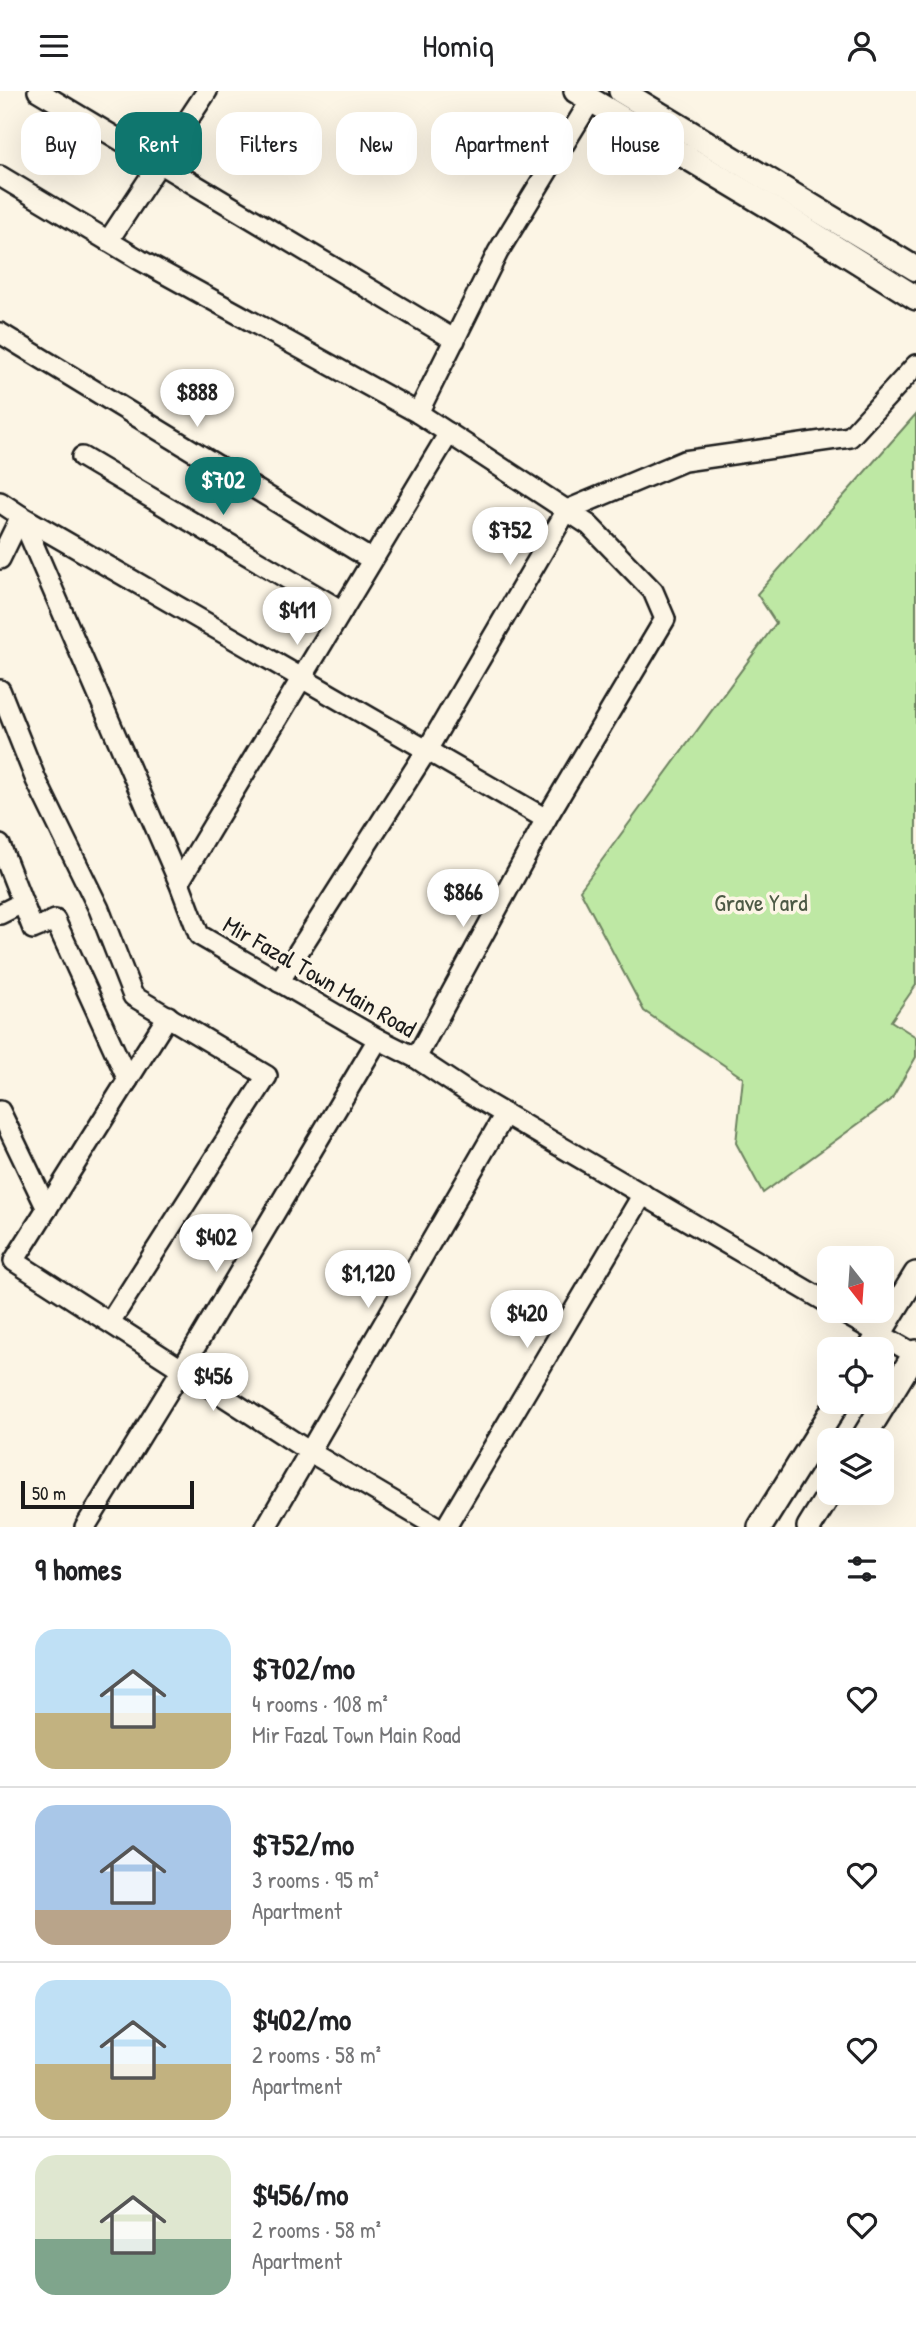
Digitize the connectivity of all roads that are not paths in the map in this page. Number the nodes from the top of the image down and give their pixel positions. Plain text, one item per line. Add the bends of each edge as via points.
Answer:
1 (38, 91) edge
2 (207, 91) edge
3 (621, 91) edge
4 (584, 95) edge
5 (193, 112) edge
6 (115, 136) edge
7 (152, 175) edge
8 (180, 175) edge
9 (0, 176) edge
10 (108, 241) junction
11 (914, 265) edge
12 (907, 293) edge
13 (0, 333) edge
14 (455, 340) junction
15 (916, 365) edge
16 (418, 413) junction
17 (449, 433) junction
18 (82, 457) dead end
19 (0, 502) edge
20 (567, 510) junction
21 (21, 516) junction
22 (0, 559) edge
23 (372, 560) junction
24 (342, 611) junction
25 (302, 678) junction
26 (0, 690) edge
27 (427, 750) junction
28 (546, 819) junction
29 (0, 845) edge
30 (179, 882) junction
31 (22, 903) junction
32 (0, 914) edge
33 (279, 982) junction
34 (168, 1016) junction
35 (378, 1039) junction
36 (416, 1059) junction
37 (128, 1080) junction
38 (0, 1111) edge
39 (505, 1114) junction
40 (643, 1194) junction
41 (47, 1209) junction
42 (916, 1274) edge
43 (817, 1296) edge
44 (110, 1322) junction
45 (854, 1323) edge
46 (869, 1337) edge
47 (878, 1337) edge
48 (894, 1348) edge
49 (915, 1354) edge
50 (183, 1369) junction
51 (831, 1414) edge
52 (869, 1428) edge
53 (310, 1452) junction
54 (823, 1505) edge
55 (85, 1527) edge
56 (266, 1527) edge
57 (437, 1527) edge
58 (446, 1527) edge
59 (760, 1527) edge
60 (809, 1527) edge

1 - 6 street
2 - 5 street
3 - 11 street
4 - 12 street
4 - 14 street
7 - 10 street
8 - 14 street
9 - 10 street
10 - 16 street
11 - 12 street
13 - 23 street
14 - 16 street
15 - 20 street via 850,437 684,461
16 - 17 street
17 - 20 street
17 - 23 street
18 - 24 street
19 - 21 street
20 - 27 street
20 - 28 street via 589,525 653,591 665,619
21 - 22 street
21 - 25 street
21 - 30 street, Mir Fazal Town Main Road
23 - 24 street
24 - 25 street
25 - 27 street
25 - 30 street
26 - 34 street via 133,996
27 - 28 street
27 - 33 street
28 - 36 street
29 - 31 street
30 - 33 street, Mir Fazal Town Main Road via 199,935
31 - 32 street
31 - 37 street via 33,929 55,920
33 - 35 street, Mir Fazal Town Main Road
34 - 37 street
34 - 44 street via 267,1076
35 - 36 street, Mir Fazal Town Main Road
35 - 50 street
36 - 39 street, Mir Fazal Town Main Road
37 - 41 street
38 - 41 street
39 - 40 street, Mir Fazal Town Main Road
39 - 53 street
40 - 43 street, Mir Fazal Town Main Road
40 - 58 street
41 - 44 street via 14,1261
42 - 47 street
44 - 50 street
45 - 46 street
48 - 49 street
49 - 52 street
50 - 53 street
50 - 55 street
51 - 59 street
53 - 56 street
53 - 57 street
54 - 60 street

